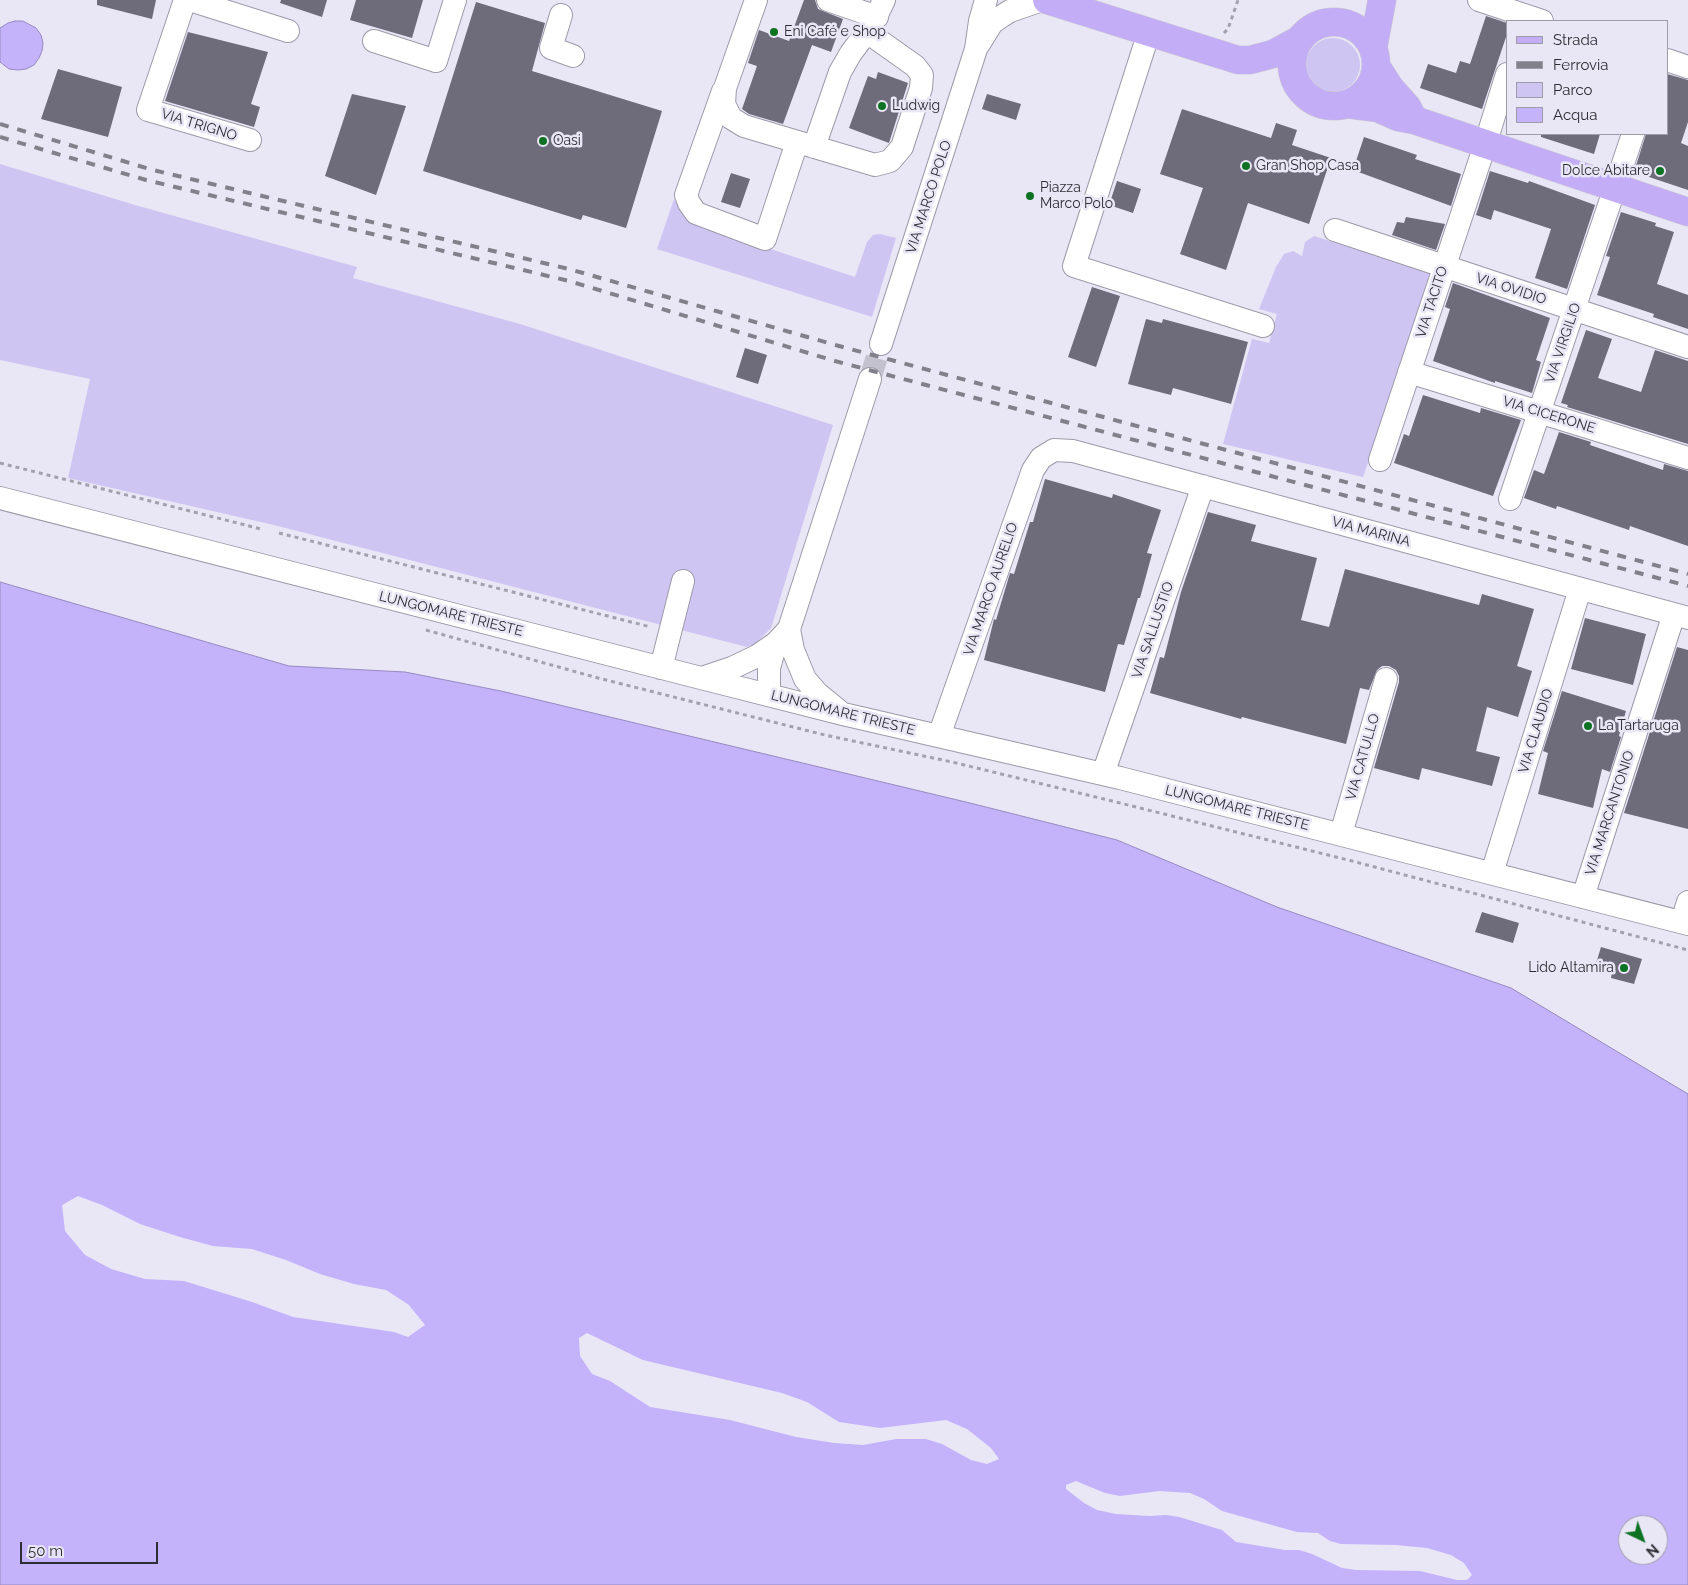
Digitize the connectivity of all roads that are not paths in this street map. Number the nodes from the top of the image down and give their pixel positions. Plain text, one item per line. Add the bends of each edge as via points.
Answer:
1 (185, 0) edge
2 (190, 0) edge
3 (455, 0) edge
4 (756, 0) edge
5 (828, 0) edge
6 (1042, 0) edge
7 (1047, 0) edge
8 (1368, 0) edge
9 (1382, 0) edge
10 (1479, 0) edge
11 (981, 7) edge
12 (562, 15) dead end
13 (876, 16) edge
14 (1530, 19) edge
15 (1336, 22) junction
16 (288, 31) dead end
17 (1149, 32) junction
18 (1299, 40) junction
19 (374, 42) dead end
20 (976, 49) junction
21 (573, 56) dead end
22 (1375, 57) junction
23 (1238, 60) junction
24 (1668, 60) edge
25 (1688, 68) edge
26 (1506, 77) edge
27 (1298, 87) junction
28 (725, 88) junction
29 (1347, 104) junction
30 (1414, 120) junction
31 (1633, 135) edge
32 (250, 140) dead end
33 (805, 145) junction
34 (1485, 145) junction
35 (1616, 187) junction
36 (1688, 212) edge
37 (1335, 230) dead end
38 (1444, 266) junction
39 (1574, 310) junction
40 (1264, 326) dead end
41 (881, 344) tunnel mouth
42 (1688, 347) edge
43 (1409, 372) junction
44 (870, 379) tunnel mouth
45 (1539, 412) junction
46 (1054, 450) joint
47 (1688, 458) edge
48 (1380, 460) dead end
49 (1203, 486) junction
50 (0, 498) edge
51 (1510, 499) dead end
52 (683, 581) dead end
53 (1580, 589) junction
54 (1681, 616) edge
55 (786, 641) junction
56 (661, 668) junction
57 (701, 678) junction
58 (1386, 679) dead end
59 (769, 695) junction
60 (842, 714) junction
61 (939, 736) junction
62 (1103, 774) junction
63 (1341, 834) junction
64 (1492, 873) junction
65 (1583, 896) junction
66 (1686, 916) edge

1 - 32 street, VIA TRIGNO via 148,110
2 - 16 street
3 - 19 street via 436,61
4 - 28 street
5 - 13 street
6 - 20 street, VIA MARCO POLO via 1010,11 992,23
7 - 17 main road
8 - 15 main road
9 - 22 main road
10 - 14 street
11 - 20 street, VIA MARCO POLO
12 - 21 street via 551,48
13 - 33 street via 840,72
13 - 33 street via 922,75 921,88 902,147 890,160 875,165
15 - 18 main road via 1315,26
15 - 22 main road via 1348,24 1367,37
17 - 23 main road
17 - 40 street via 1074,266
18 - 23 main road via 1273,54
18 - 27 main road via 1292,58
20 - 41 street, VIA MARCO POLO
22 - 29 main road via 1374,79 1368,90
22 - 30 main road via 1390,88
23 - 27 main road via 1246,71
24 - 25 street
26 - 34 street, VIA TACITO
27 - 29 main road via 1306,96 1325,106
28 - 33 street via 726,111 738,123
28 - 33 street via 686,195 696,213 765,239
29 - 30 main road via 1378,108
30 - 34 main road
31 - 35 street, VIA VIRGILIO
34 - 35 main road
34 - 38 street, VIA TACITO
35 - 36 main road
35 - 39 street, VIA VIRGILIO
37 - 38 street, VIA OVIDIO
38 - 39 street, VIA OVIDIO
38 - 43 street, VIA TACITO
39 - 42 street, VIA OVIDIO
39 - 45 street, VIA VIRGILIO
43 - 45 street, VIA CICERONE
43 - 48 street, VIA TACITO
44 - 55 street
45 - 47 street, VIA CICERONE
45 - 51 street, VIA VIRGILIO
46 - 49 street, VIA MARINA via 1073,451
46 - 61 street, VIA MARCO AURELIO via 1041,458 1033,470
49 - 53 street, VIA MARINA
49 - 62 street, VIA SALLUSTIO
50 - 56 street, LUNGOMARE TRIESTE
52 - 56 street
53 - 54 street, VIA MARINA
53 - 64 street, VIA CLAUDIO
54 - 65 street, VIA MARCANTONIO
55 - 57 street via 740,665
55 - 59 street via 769,668
55 - 60 street via 811,686
56 - 57 street, LUNGOMARE TRIESTE
57 - 59 street, LUNGOMARE TRIESTE
58 - 63 street, VIA CATULLO
59 - 60 street, LUNGOMARE TRIESTE
60 - 61 street, LUNGOMARE TRIESTE
61 - 62 street, LUNGOMARE TRIESTE
62 - 63 street, LUNGOMARE TRIESTE
63 - 64 street, LUNGOMARE TRIESTE
64 - 65 street, LUNGOMARE TRIESTE
65 - 66 street, LUNGOMARE TRIESTE

